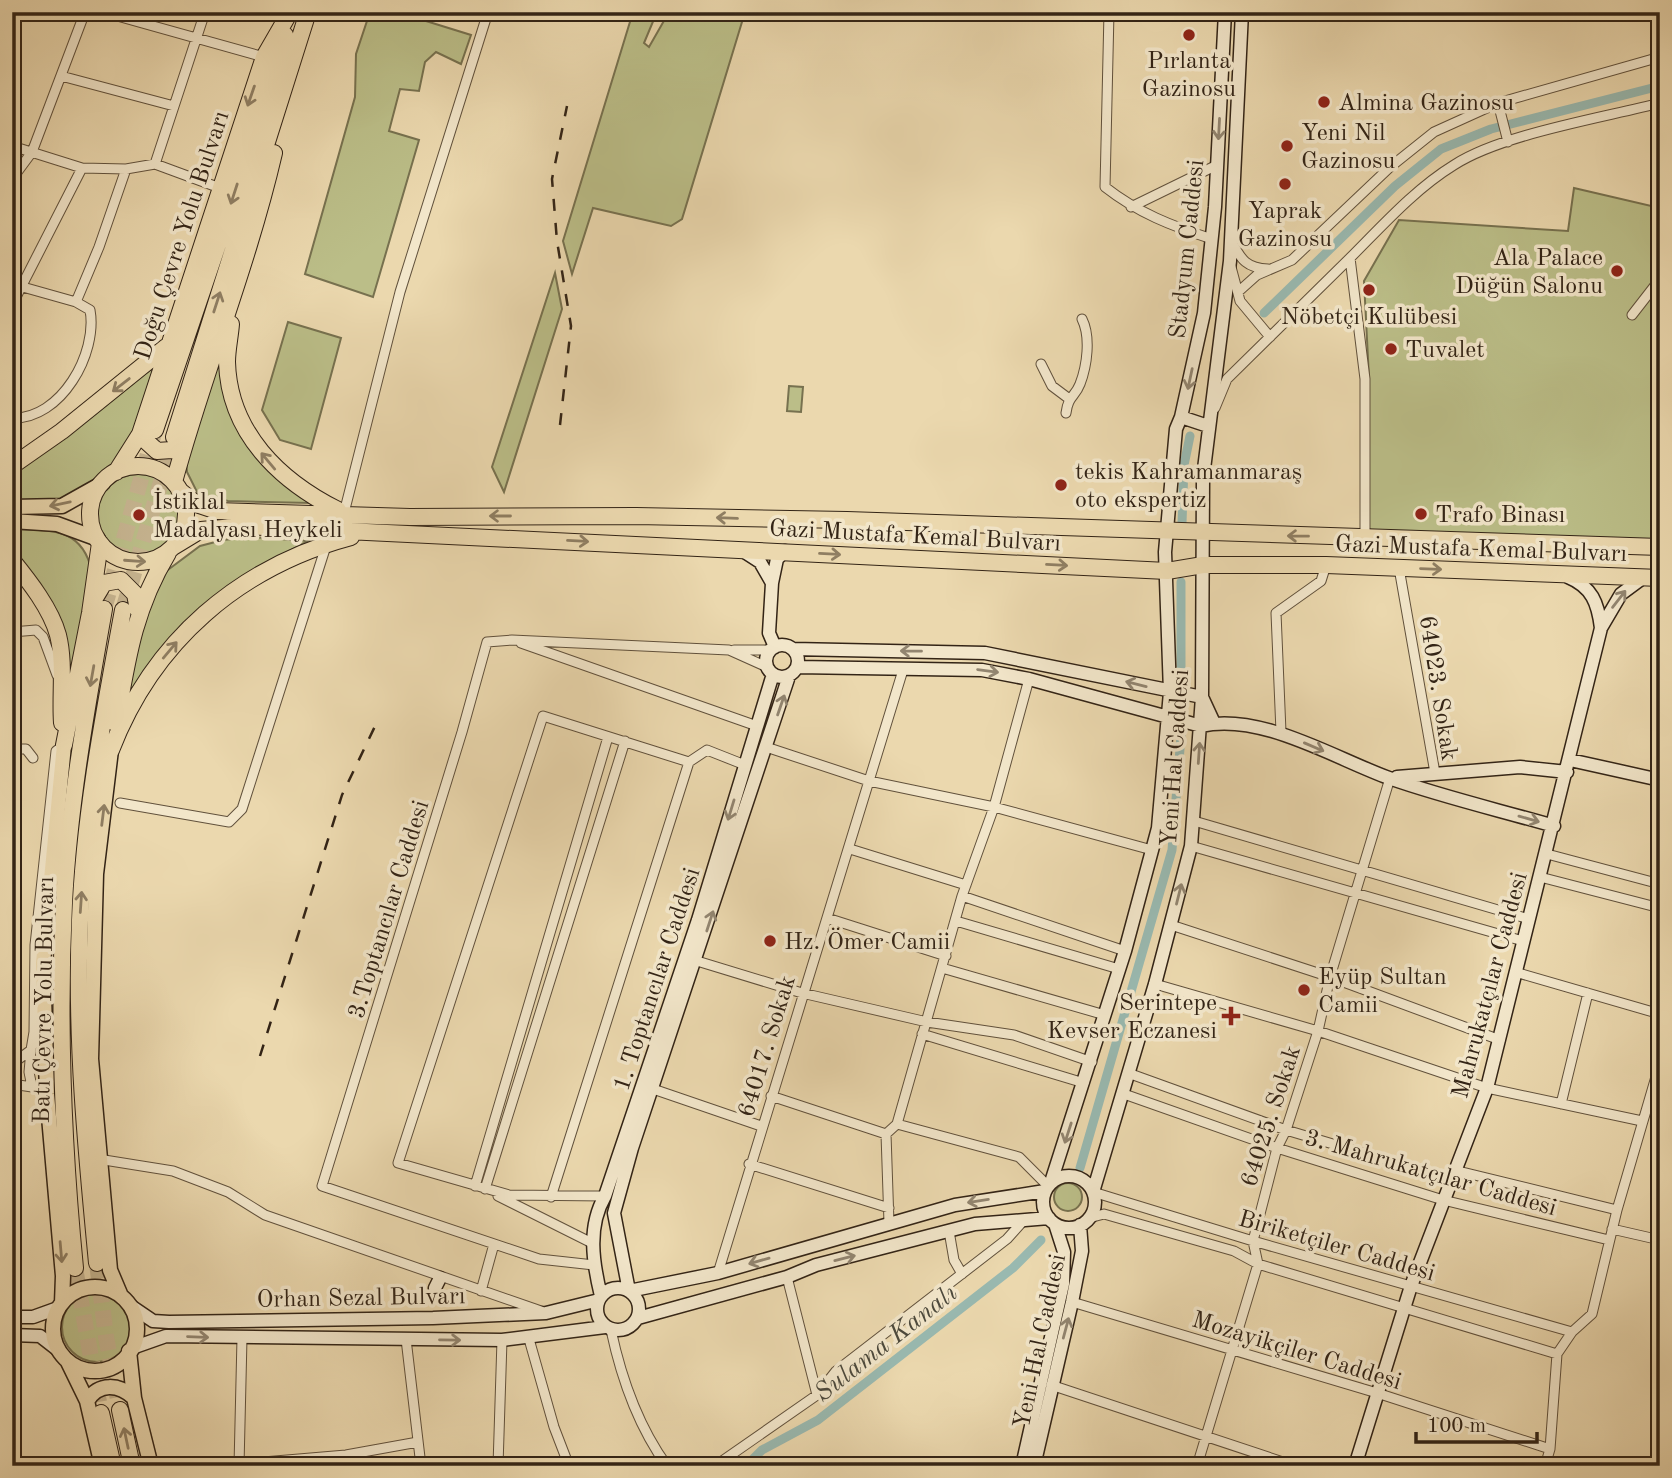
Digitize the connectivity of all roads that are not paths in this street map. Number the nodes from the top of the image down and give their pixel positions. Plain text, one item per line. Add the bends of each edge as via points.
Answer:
1 (85, 12) edge
2 (103, 12) edge
3 (205, 12) edge
4 (291, 12) edge
5 (309, 12) edge
6 (488, 12) edge
7 (1108, 12) edge
8 (1225, 12) edge
9 (1242, 12) edge
10 (127, 16) edge
11 (198, 36) junction
12 (264, 57) junction
13 (1660, 57) edge
14 (289, 69) junction
15 (61, 76) junction
16 (1498, 103) junction
17 (1660, 103) edge
18 (174, 106) junction
19 (1508, 142) junction
20 (12, 146) edge
21 (32, 152) junction
22 (155, 164) junction
23 (1217, 165) junction
24 (82, 168) junction
25 (125, 169) junction
26 (12, 179) edge
27 (220, 188) junction
28 (1131, 207) junction
29 (1212, 239) junction
30 (1231, 240) junction
31 (1350, 258) junction
32 (1230, 261) junction
33 (1273, 270) junction
34 (1660, 279) edge
35 (17, 285) edge
36 (1238, 292) junction
37 (234, 296) junction
38 (76, 302) junction
39 (12, 305) edge
40 (1632, 314) dead end
41 (1082, 319) dead end
42 (1270, 337) junction
43 (172, 339) junction
44 (1041, 364) dead end
45 (1068, 398) junction
46 (1066, 413) dead end
47 (1181, 417) junction
48 (12, 418) edge
49 (1208, 426) junction
50 (148, 429) junction
51 (179, 439) junction
52 (12, 466) edge
53 (116, 472) junction
54 (103, 483) junction
55 (176, 486) junction
56 (12, 507) edge
57 (344, 513) junction
58 (12, 522) edge
59 (1167, 531) junction
60 (368, 534) junction
61 (1204, 534) junction
62 (1365, 538) junction
63 (99, 541) junction
64 (326, 544) junction
65 (1660, 547) edge
66 (171, 549) junction
67 (740, 549) junction
68 (785, 551) junction
69 (12, 560) edge
70 (1203, 565) junction
71 (1326, 565) junction
72 (1399, 568) junction
73 (1167, 571) junction
74 (1561, 574) junction
75 (1652, 577) edge
76 (772, 583) junction
77 (98, 607) junction
78 (131, 613) junction
79 (1601, 628) junction
80 (12, 632) edge
81 (512, 640) junction
82 (773, 648) junction
83 (793, 649) junction
84 (729, 650) junction
85 (903, 670) junction
86 (770, 671) junction
87 (793, 671) junction
88 (1029, 679) junction
89 (61, 691) junction
90 (1170, 692) junction
91 (1202, 696) junction
92 (1168, 718) junction
93 (1214, 723) junction
94 (757, 726) junction
95 (1201, 726) junction
96 (1280, 733) junction
97 (608, 737) junction
98 (625, 741) junction
99 (64, 745) junction
100 (766, 747) junction
101 (12, 748) edge
102 (111, 750) junction
103 (33, 758) dead end
104 (689, 762) junction
105 (745, 765) junction
106 (1569, 766) junction
107 (1435, 773) junction
108 (1390, 778) junction
109 (869, 780) junction
110 (1660, 780) edge
111 (120, 803) dead end
112 (994, 807) junction
113 (1194, 821) junction
114 (1554, 826) junction
115 (1191, 846) junction
116 (850, 849) junction
117 (1152, 850) junction
118 (1547, 854) junction
119 (1361, 871) junction
120 (1540, 877) junction
121 (1660, 884) edge
122 (966, 885) junction
123 (1354, 893) junction
124 (962, 896) junction
125 (1660, 908) edge
126 (827, 918) junction
127 (1529, 919) junction
128 (956, 921) junction
129 (1171, 925) junction
130 (1522, 941) junction
131 (1125, 951) junction
132 (946, 956) junction
133 (697, 961) junction
134 (942, 968) junction
135 (1119, 969) junction
136 (1515, 972) junction
137 (1330, 977) junction
138 (1155, 984) junction
139 (802, 993) junction
140 (1588, 993) junction
141 (1660, 1014) edge
142 (1105, 1015) junction
143 (927, 1021) junction
144 (1318, 1031) junction
145 (922, 1034) junction
146 (1500, 1040) junction
147 (31, 1050) junction
148 (1092, 1062) junction
149 (1660, 1063) edge
150 (12, 1064) edge
151 (1128, 1073) junction
152 (1084, 1083) junction
153 (12, 1084) edge
154 (33, 1087) junction
155 (1487, 1088) junction
156 (653, 1089) junction
157 (47, 1094) junction
158 (1124, 1094) junction
159 (771, 1096) junction
160 (1561, 1104) junction
161 (1642, 1121) junction
162 (897, 1124) junction
163 (761, 1126) junction
164 (1286, 1130) junction
165 (886, 1134) junction
166 (1277, 1148) junction
167 (98, 1159) junction
168 (749, 1164) junction
169 (1452, 1175) junction
170 (1048, 1186) junction
171 (480, 1188) junction
172 (1093, 1192) junction
173 (605, 1196) junction
174 (551, 1197) junction
175 (1443, 1200) junction
176 (889, 1208) junction
177 (597, 1210) junction
178 (1617, 1210) junction
179 (614, 1213) junction
180 (1024, 1220) junction
181 (1052, 1221) junction
182 (1085, 1222) junction
183 (889, 1223) junction
184 (1612, 1229) junction
185 (949, 1231) junction
186 (1609, 1240) junction
187 (1660, 1240) edge
188 (1253, 1241) junction
189 (494, 1244) junction
190 (594, 1244) junction
191 (97, 1263) tunnel mouth
192 (1258, 1264) junction
193 (594, 1265) junction
194 (75, 1268) tunnel mouth
195 (718, 1273) junction
196 (961, 1274) junction
197 (787, 1277) junction
198 (1411, 1286) junction
199 (481, 1291) junction
200 (629, 1291) junction
201 (600, 1298) junction
202 (124, 1300) junction
203 (1072, 1302) junction
204 (60, 1305) junction
205 (1404, 1309) junction
206 (546, 1313) junction
207 (12, 1317) edge
208 (638, 1318) junction
209 (608, 1328) junction
210 (1572, 1332) junction
211 (12, 1335) edge
212 (242, 1338) junction
213 (406, 1339) junction
214 (529, 1339) junction
215 (502, 1340) junction
216 (131, 1350) junction
217 (1232, 1350) junction
218 (1557, 1354) junction
219 (63, 1355) junction
220 (1051, 1385) junction
221 (1377, 1393) junction
222 (817, 1395) junction
223 (134, 1398) junction
224 (87, 1401) junction
225 (120, 1410) tunnel mouth
226 (101, 1413) tunnel mouth
227 (1206, 1435) junction
228 (418, 1442) junction
229 (1550, 1449) junction
230 (239, 1465) edge
231 (102, 1466) edge
232 (113, 1466) edge
233 (132, 1466) edge
234 (151, 1466) edge
235 (421, 1466) edge
236 (498, 1466) edge
237 (569, 1466) edge
238 (667, 1466) edge
239 (715, 1466) edge
240 (1022, 1466) edge
241 (1034, 1466) edge
242 (1197, 1466) edge
243 (1294, 1466) edge
244 (1356, 1466) edge
245 (1545, 1466) edge

1 - 15 street
2 - 10 street
3 - 11 street
4 - 12 highway, Doğu Çevre Yolu Bulvarı
4 -> 50 highway, Doğu Çevre Yolu Bulvarı via 234,197
5 - 14 highway
6 - 57 street via 400,292
7 - 28 street via 1105,187
8 -> 23 street, Stadyum Caddesi
9 - 30 street, Stadyum Caddesi
10 - 11 street
11 - 12 street
11 - 18 street
12 -> 27 highway, Doğu Çevre Yolu Bulvarı
13 - 16 street
14 - 37 highway via 266,187
51 -> 14 highway
15 - 18 street
15 - 21 street
16 - 19 street
16 - 33 street via 1434,132 1292,260
17 - 19 street
18 - 22 street
19 - 31 street via 1456,163 1425,185
20 - 21 street
21 - 24 street
21 - 26 street
22 - 25 street
22 - 27 street
23 - 28 street
23 - 29 street, Stadyum Caddesi
24 - 25 street
24 - 35 street
25 - 38 street
27 - 43 highway, Doğu Çevre Yolu Bulvarı
28 - 29 street
29 -> 47 street, Stadyum Caddesi via 1204,313
30 - 32 street, Stadyum Caddesi
30 - 33 street via 1249,266
31 - 42 street
31 - 62 street via 1365,379
32 - 36 street
32 - 49 street, Stadyum Caddesi
33 - 36 street via 1257,275
34 - 40 street
35 - 38 street
35 - 39 street
36 - 42 street via 1240,301
37 - 51 highway
57 -> 37 highway via 310,496 271,465 244,424 227,363
38 - 48 street via 90,310 92,321 82,361 67,390 44,409 24,419
41 - 45 street via 1087,334 1085,363 1079,387
42 - 49 street via 1227,379
43 - 50 highway, Doğu Çevre Yolu Bulvarı
43 -> 52 highway via 160,355
44 - 45 street via 1052,386
45 - 46 street
47 - 49 street
47 - 59 street, Stadyum Caddesi via 1176,429
49 - 61 street, Stadyum Caddesi
50 - 51 highway via 146,441 157,451 172,450
50 - 53 highway, Doğu Çevre Yolu Bulvarı
51 - 55 highway
53 - 54 highway
53 - 55 highway via 145,467 162,473
54 -> 56 main road via 62,506
54 - 63 highway via 91,506 91,523
55 - 57 highway, Gazi Mustafa Kemal Bulvarı via 196,505 217,511
55 - 66 highway via 186,521
59 -> 57 highway, Gazi Mustafa Kemal Bulvarı via 847,520
58 - 63 main road via 57,524
59 - 61 highway, Gazi Mustafa Kemal Bulvarı
59 - 73 street, Stadyum Caddesi
60 - 64 highway
60 - 66 highway, Gazi Mustafa Kemal Bulvarı via 214,526
60 -> 67 highway, Gazi Mustafa Kemal Bulvarı
62 -> 61 highway, Gazi Mustafa Kemal Bulvarı
61 - 70 street, Stadyum Caddesi
62 - 65 highway, Gazi Mustafa Kemal Bulvarı
63 -> 66 highway via 131,562 150,561
63 - 77 highway, Batı Çevre Yolu Bulvarı
102 -> 64 highway via 144,680 178,640 243,582
64 - 111 street via 242,808 229,822
66 - 78 highway, Batı Çevre Yolu Bulvarı
67 - 68 highway, Gazi Mustafa Kemal Bulvarı
67 - 76 street via 760,562
68 -> 73 highway, Gazi Mustafa Kemal Bulvarı
68 - 76 street via 777,559
69 - 89 highway via 57,634
70 - 71 highway, Gazi Mustafa Kemal Bulvarı
70 - 73 highway, Gazi Mustafa Kemal Bulvarı
70 - 91 street, Yeni Hal Caddesi
71 - 72 highway, Gazi Mustafa Kemal Bulvarı
71 - 96 street via 1321,581 1276,613
72 -> 74 highway, Gazi Mustafa Kemal Bulvarı
72 - 107 street, 64023. Sokak
73 - 90 street, Yeni Hal Caddesi
74 - 75 highway, Gazi Mustafa Kemal Bulvarı
74 - 79 street, Mahrukatçılar Caddesi via 1590,590
79 -> 75 street, Mahrukatçılar Caddesi via 1621,594
76 - 82 street via 769,633
77 - 78 highway via 104,583 121,580 135,594
77 - 99 highway, Batı Çevre Yolu Bulvarı
77 -> 194 highway, Batı Çevre Yolu Bulvarı via 64,901 62,1098
78 - 102 highway, Batı Çevre Yolu Bulvarı
191 -> 78 highway, Batı Çevre Yolu Bulvarı via 80,1066 80,917 95,763
79 - 106 street, Mahrukatçılar Caddesi
80 - 89 street via 36,630 43,637
81 - 84 street
81 - 94 street
81 - 189 street, 3.Toptancılar Caddesi via 487,642 322,1186
82 - 83 street via 784,645
82 - 84 street
82 - 86 street via 767,658
83 - 87 street via 799,659
90 -> 83 street via 985,653
84 - 86 street
85 - 87 street
85 -> 88 street via 982,670
85 - 109 street, 64017. Sokak
86 - 87 street
86 - 94 street, 1. Toptancılar Caddesi
100 -> 87 street, 1. Toptancılar Caddesi
88 - 92 street
88 - 112 street
89 - 99 highway
90 - 91 street
90 - 92 street, Yeni Hal Caddesi
91 - 93 street
91 - 95 street, Yeni Hal Caddesi
92 - 95 street
92 - 117 street, Yeni Hal Caddesi
93 - 95 street
93 - 96 street
94 - 105 street, 1. Toptancılar Caddesi
113 -> 95 street, Yeni Hal Caddesi
96 -> 108 street
97 - 98 street
97 - 171 street
97 - 171 street via 543,716 397,1163
98 - 104 street
98 - 171 street
99 - 147 street via 56,751 42,873
99 - 157 main road via 43,963
100 - 109 street
133 -> 100 street, 1. Toptancılar Caddesi
101 - 103 street via 26,749
167 -> 102 main road via 91,1059 92,945
104 - 105 street via 707,751
104 - 174 street
105 -> 173 street, 1. Toptancılar Caddesi
106 - 107 street
106 - 110 street
106 - 114 street, Mahrukatçılar Caddesi
107 - 108 street, 64023. Sokak
108 -> 114 street
108 - 119 street, 64025. Sokak
109 - 112 street
109 - 116 street, 64017. Sokak
112 - 117 street
112 - 122 street
113 - 115 street, Yeni Hal Caddesi
113 - 119 street
114 - 118 street, Mahrukatçılar Caddesi
115 - 123 street
129 -> 115 street, Yeni Hal Caddesi
116 - 122 street
116 - 126 street, 64017. Sokak
117 - 131 street, Yeni Hal Caddesi
118 - 120 street, Mahrukatçılar Caddesi
118 - 121 street
119 - 123 street, 64025. Sokak
119 - 127 street
120 - 125 street
120 - 127 street, Mahrukatçılar Caddesi
122 - 124 street
123 - 130 street
123 - 137 street, 64025. Sokak
124 - 128 street
124 - 131 street
126 - 132 street
126 - 139 street, 64017. Sokak
127 - 130 street, Mahrukatçılar Caddesi
128 - 132 street
128 - 135 street
129 - 137 street
129 - 138 street, Yeni Hal Caddesi
130 - 136 street, Mahrukatçılar Caddesi
131 - 135 street, Yeni Hal Caddesi
132 - 134 street
133 - 139 street
133 - 156 street, 1. Toptancılar Caddesi
134 - 142 street
134 - 143 street
135 - 142 street, Yeni Hal Caddesi
136 - 140 street
136 - 146 street, Mahrukatçılar Caddesi
137 - 144 street, 64025. Sokak
137 - 146 street
138 - 144 street
138 - 151 street, Yeni Hal Caddesi
139 - 143 street
139 - 159 street, 64017. Sokak
140 - 141 street
140 - 160 street
142 - 148 street, Yeni Hal Caddesi
143 - 145 street
143 - 148 street via 1014,1035
144 - 155 street
144 - 164 street, 64025. Sokak
145 - 152 street
145 - 162 street
146 - 155 street, Mahrukatçılar Caddesi
147 - 150 street
147 - 154 street
148 - 152 street, Yeni Hal Caddesi
149 - 161 street
151 - 158 street, Yeni Hal Caddesi
151 - 164 street, 3. Mahrukatçılar Caddesi
152 -> 170 street, Yeni Hal Caddesi
153 - 154 street
154 - 157 street
155 - 160 street
155 - 169 street, Mahrukatçılar Caddesi
156 - 163 street
156 - 179 street, 1. Toptancılar Caddesi
157 -> 204 main road via 63,1276
158 - 166 street, 3. Mahrukatçılar Caddesi
158 - 172 street, Yeni Hal Caddesi
159 - 163 street, 64017. Sokak
159 - 165 street
160 - 161 street
161 - 178 street
162 - 165 street
162 - 170 street via 1019,1157
163 - 168 street, 64017. Sokak
164 - 166 street, 64025. Sokak
164 - 169 street, 3. Mahrukatçılar Caddesi
165 - 176 street
166 - 175 street, 3. Mahrukatçılar Caddesi
166 - 188 street, 64025. Sokak
167 - 199 street via 173,1171 228,1192 265,1215 438,1283
167 - 202 main road via 110,1270
168 - 176 street
168 - 195 street, 64017. Sokak
169 - 175 street, Mahrukatçılar Caddesi
169 - 178 street, 3. Mahrukatçılar Caddesi
170 - 172 street, Orhan Sezal Bulvarı via 1058,1178 1075,1176
170 - 181 street via 1043,1204
170 -> 183 street, Orhan Sezal Bulvarı
171 - 174 street
171 - 190 street
172 - 182 street via 1095,1205
172 - 188 street, Biriketçiler Caddesi
173 - 174 street
173 - 177 street, 1. Toptancılar Caddesi
175 - 186 street, 3. Mahrukatçılar Caddesi
175 - 198 street, Mahrukatçılar Caddesi
176 - 183 street
177 - 179 street
177 - 190 street, 1. Toptancılar Caddesi
178 - 184 street
179 - 200 street, 1. Toptancılar Caddesi
180 - 181 street, Orhan Sezal Bulvarı
180 - 185 street, Orhan Sezal Bulvarı
180 - 196 street
181 - 182 street, Orhan Sezal Bulvarı via 1072,1228
181 - 240 street, Yeni Hal Caddesi via 1064,1252 1063,1284
182 - 192 street, Biriketçiler Caddesi via 1104,1214 1234,1251
182 - 203 street, Yeni Hal Caddesi
183 -> 195 street, Orhan Sezal Bulvarı
184 - 186 street
184 - 187 street
185 - 196 street
197 -> 185 street, Orhan Sezal Bulvarı via 816,1265
186 - 210 street via 1592,1314
188 - 192 street, 64025. Sokak
188 - 198 street, Biriketçiler Caddesi
189 - 193 street via 539,1259
189 - 199 street
190 - 193 street, 1. Toptancılar Caddesi
192 - 205 street, Biriketçiler Caddesi
192 - 217 street, 64025. Sokak
193 - 201 street, 1. Toptancılar Caddesi
195 - 200 street, Orhan Sezal Bulvarı
196 - 222 street via 836,1371
197 - 208 street, Orhan Sezal Bulvarı
197 - 222 street
198 - 205 street, Mahrukatçılar Caddesi
198 - 210 street, Biriketçiler Caddesi
199 - 206 street
200 - 201 street, Orhan Sezal Bulvarı via 617,1288
200 - 208 street via 638,1300
201 - 206 street, Orhan Sezal Bulvarı
201 - 209 street via 598,1316
202 - 204 main road via 100,1287 88,1287
202 - 206 street, Orhan Sezal Bulvarı via 153,1321 169,1322
202 - 216 main road via 136,1325
203 - 217 street, Mozayikçiler Caddesi
220 -> 203 street, Yeni Hal Caddesi
204 - 207 street via 33,1317
204 - 219 main road via 53,1329
205 - 218 street, Biriketçiler Caddesi
205 - 221 street, Mahrukatçılar Caddesi
208 - 209 street, Orhan Sezal Bulvarı via 630,1327
209 - 214 street, Orhan Sezal Bulvarı
209 - 238 street via 620,1374
210 - 218 street
211 - 219 street via 40,1336
212 - 213 street, Orhan Sezal Bulvarı
216 -> 212 street, Orhan Sezal Bulvarı via 166,1336
212 - 230 street
213 -> 215 street, Orhan Sezal Bulvarı
213 - 228 street
214 - 215 street, Orhan Sezal Bulvarı
214 - 237 street
215 - 236 street
216 - 219 main road via 103,1370 78,1367
216 - 223 main road
217 - 221 street, Mozayikçiler Caddesi
217 - 227 street, 64025. Sokak
218 - 229 street
219 - 224 main road
220 - 227 street
220 - 241 street, Yeni Hal Caddesi
221 - 229 street, Mozayikçiler Caddesi
221 - 244 street, Mahrukatçılar Caddesi
222 - 239 street
223 - 224 main road via 109,1386
223 - 234 main road
224 - 231 main road
233 -> 225 highway
226 - 232 highway
227 - 242 street, 64025. Sokak
227 - 243 street
228 - 230 street via 346,1455
228 - 235 street
229 - 245 street

